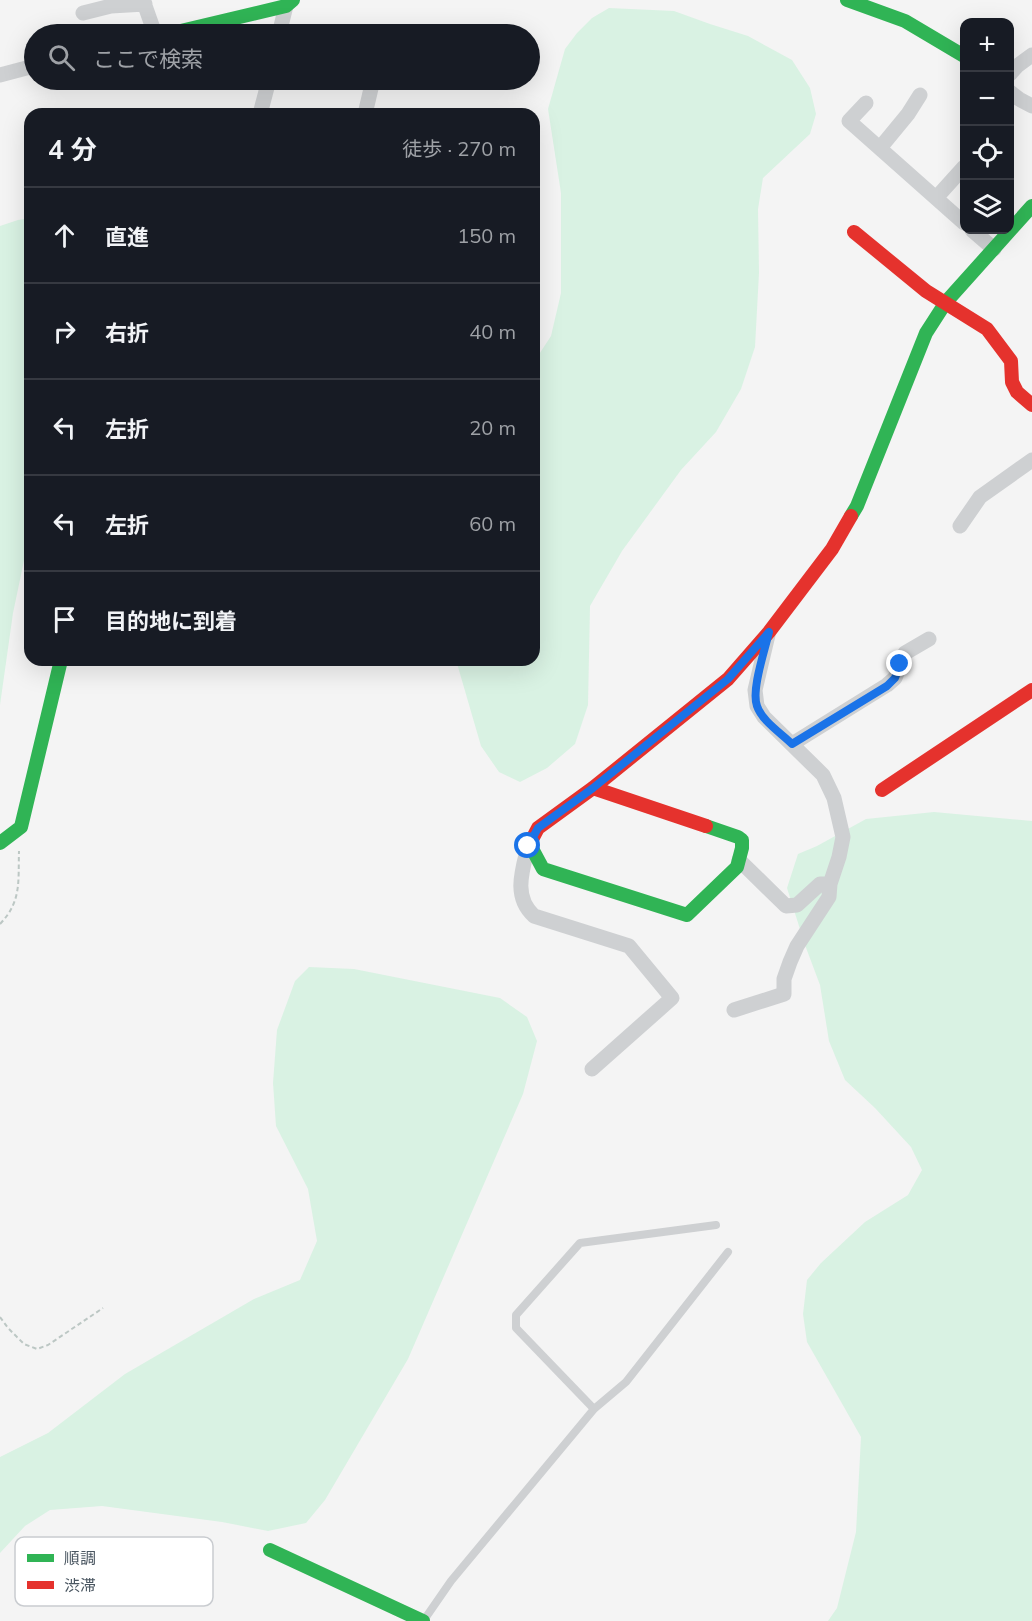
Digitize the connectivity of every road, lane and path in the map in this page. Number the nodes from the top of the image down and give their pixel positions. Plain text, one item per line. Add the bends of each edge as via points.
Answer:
1 (847, 0) edge
2 (144, 2) edge
3 (290, 3) edge
4 (83, 13) dead end
5 (152, 24) edge
6 (207, 24) edge
7 (283, 24) edge
8 (960, 54) edge
9 (1032, 55) edge
10 (24, 69) edge
11 (1012, 72) edge
12 (0, 75) edge
13 (267, 90) edge
14 (370, 90) edge
15 (920, 95) dead end
16 (866, 103) dead end
17 (265, 108) edge
18 (366, 108) edge
19 (880, 148) junction
20 (960, 171) edge
21 (936, 198) junction
22 (1032, 206) edge
23 (960, 219) edge
24 (854, 232) dead end
25 (977, 234) edge
26 (994, 249) junction
27 (946, 303) junction
28 (1032, 405) edge
29 (1032, 459) edge
30 (960, 526) dead end
31 (769, 632) junction
32 (929, 639) dead end
33 (60, 666) edge
34 (1032, 690) edge
35 (792, 744) junction
36 (593, 788) junction
37 (882, 790) dead end
38 (21, 827) junction
39 (1, 844) edge
40 (529, 845) junction
41 (739, 860) junction
42 (830, 884) junction
43 (0, 924) edge
44 (734, 1010) dead end
45 (592, 1069) dead end
46 (716, 1225) dead end
47 (728, 1252) dead end
48 (103, 1308) dead end
49 (0, 1317) edge
50 (594, 1409) junction
51 (270, 1550) dead end
52 (423, 1621) edge

1 - 8 street via 905,21
2 - 4 street
2 - 5 street
3 - 6 street
3 - 7 street
9 - 11 street
10 - 12 street
13 - 17 street
14 - 18 street
15 - 19 street
16 - 19 street via 849,121
19 - 21 street
20 - 21 street
21 - 23 street
22 - 26 street
24 - 27 street
25 - 26 street
26 - 27 street
27 - 28 street via 987,328 1011,362 1017,392
27 - 31 street via 926,333 857,506 832,549
29 - 30 street via 980,497
31 - 35 street via 755,690 757,706
31 - 36 street via 728,679
32 - 35 street via 906,652 895,678 887,686
33 - 38 street
34 - 37 street
35 - 42 street via 823,775 834,798 843,837
36 - 40 street via 538,828
36 - 41 street via 738,837 742,840
38 - 39 street
38 - 43 path via 17,895
40 - 41 street via 543,869 687,915 737,867
40 - 45 street via 521,872 521,895 526,909 534,916 629,946 672,998
41 - 42 street via 786,906 797,906 820,885
42 - 44 street via 829,897 790,962 784,994
46 - 50 lane via 580,1243 516,1315 516,1328
47 - 50 lane via 626,1382
48 - 49 path via 37,1349 24,1344
50 - 52 lane via 451,1581
51 - 52 street

